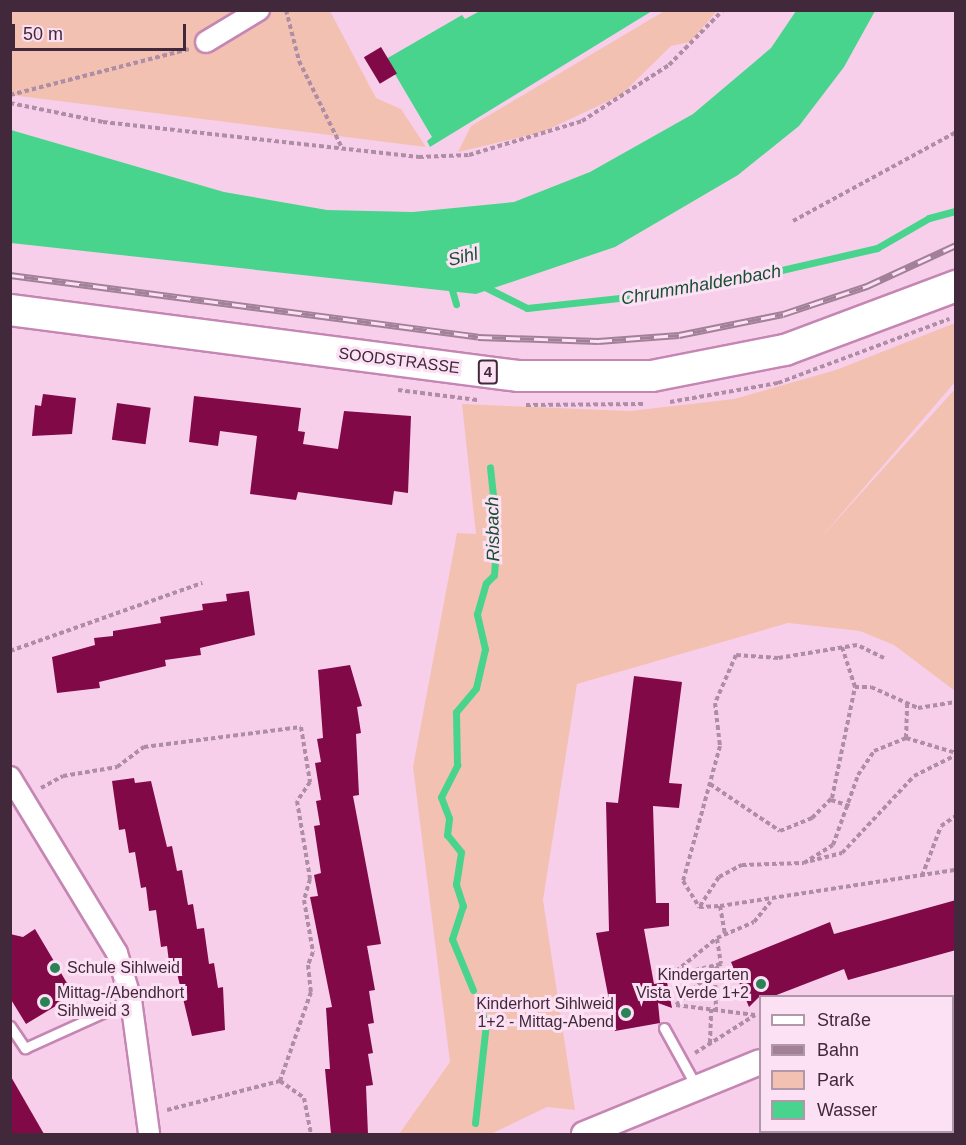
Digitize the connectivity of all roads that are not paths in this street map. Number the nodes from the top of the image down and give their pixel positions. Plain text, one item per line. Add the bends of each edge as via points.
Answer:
1 (259, 10) edge
2 (206, 42) road end
3 (956, 286) edge
4 (10, 310) edge
5 (10, 777) edge
6 (131, 1000) junction
7 (10, 1026) edge
8 (664, 1028) dead end
9 (759, 1062) edge
10 (698, 1088) junction
11 (147, 1125) edge
12 (584, 1134) edge

1 - 2 street
3 - 4 main road, SOODSTRASSE / 4 via 785,350 652,376 518,376
5 - 6 street via 97,915 117,953
6 - 7 lane via 25,1048
6 - 11 street
8 - 10 lane
9 - 10 street
10 - 12 street

